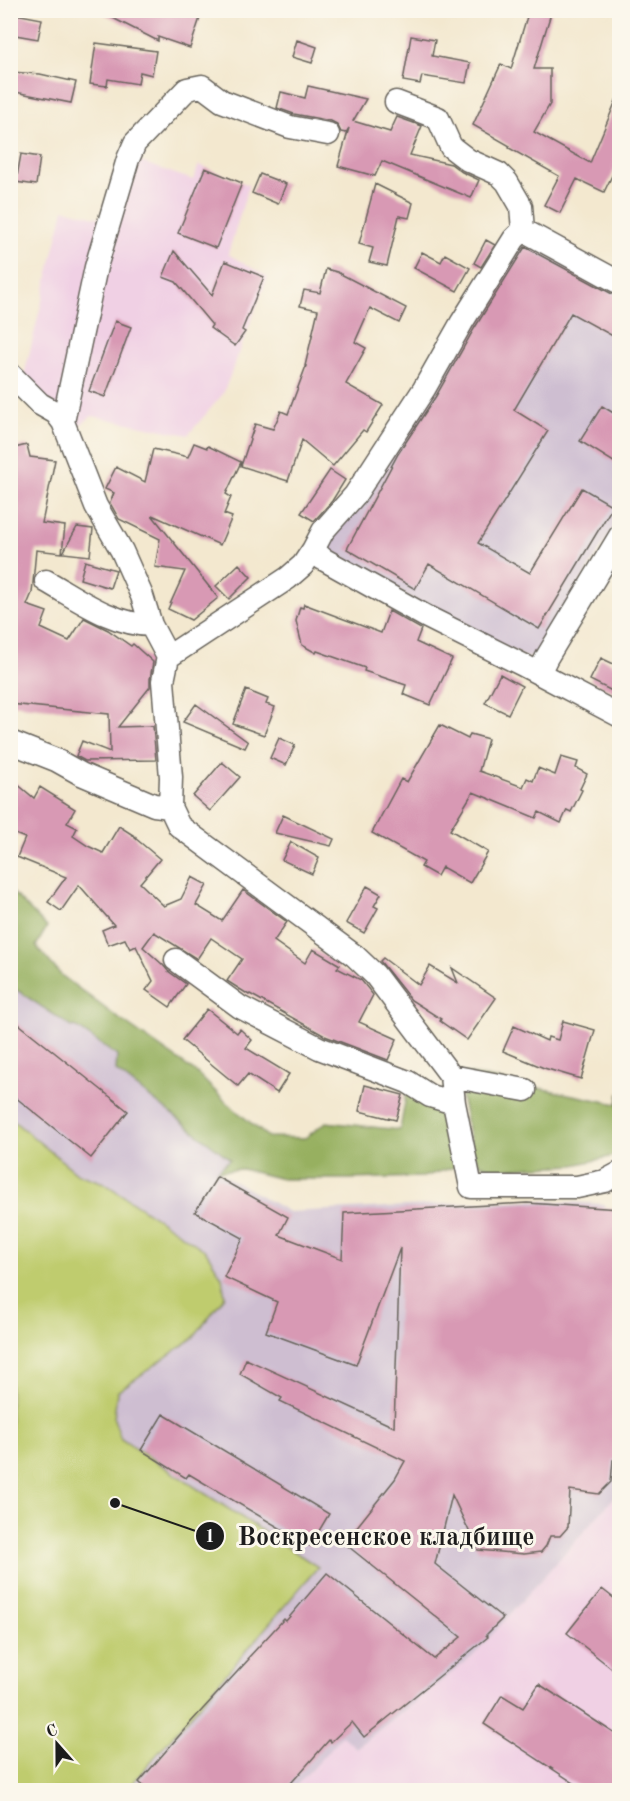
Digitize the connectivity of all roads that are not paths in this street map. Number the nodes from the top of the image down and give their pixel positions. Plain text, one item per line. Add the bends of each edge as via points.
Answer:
1 (396, 102) dead end
2 (328, 134) dead end
3 (523, 230) junction
4 (620, 283) edge
5 (10, 374) edge
6 (19, 395) edge
7 (63, 422) junction
8 (620, 536) edge
9 (313, 550) junction
10 (46, 581) dead end
11 (151, 625) junction
12 (168, 657) junction
13 (539, 673) junction
14 (620, 716) edge
15 (10, 742) edge
16 (170, 807) junction
17 (176, 960) dead end
18 (451, 1076) junction
19 (525, 1090) dead end
20 (454, 1102) junction
21 (620, 1173) edge

1 - 3 street via 438,118 451,147 507,182 521,206
2 - 7 street via 290,127 261,116 222,101 202,86 187,89 135,143 96,267
3 - 4 street
3 - 9 street via 355,495 323,531
5 - 6 street
6 - 7 street via 56,413
7 - 11 street via 96,506 122,550 142,596
8 - 13 street
9 - 12 street via 288,578
9 - 13 street via 428,617
10 - 11 street via 98,610 137,625
11 - 12 street
12 - 16 street via 163,681
13 - 14 street
15 - 16 street via 154,806
16 - 18 street via 179,826 355,956 375,975
17 - 20 street via 240,1007 319,1048 408,1082 430,1096
18 - 19 street
18 - 20 street
20 - 21 street via 471,1187 577,1186 605,1181

